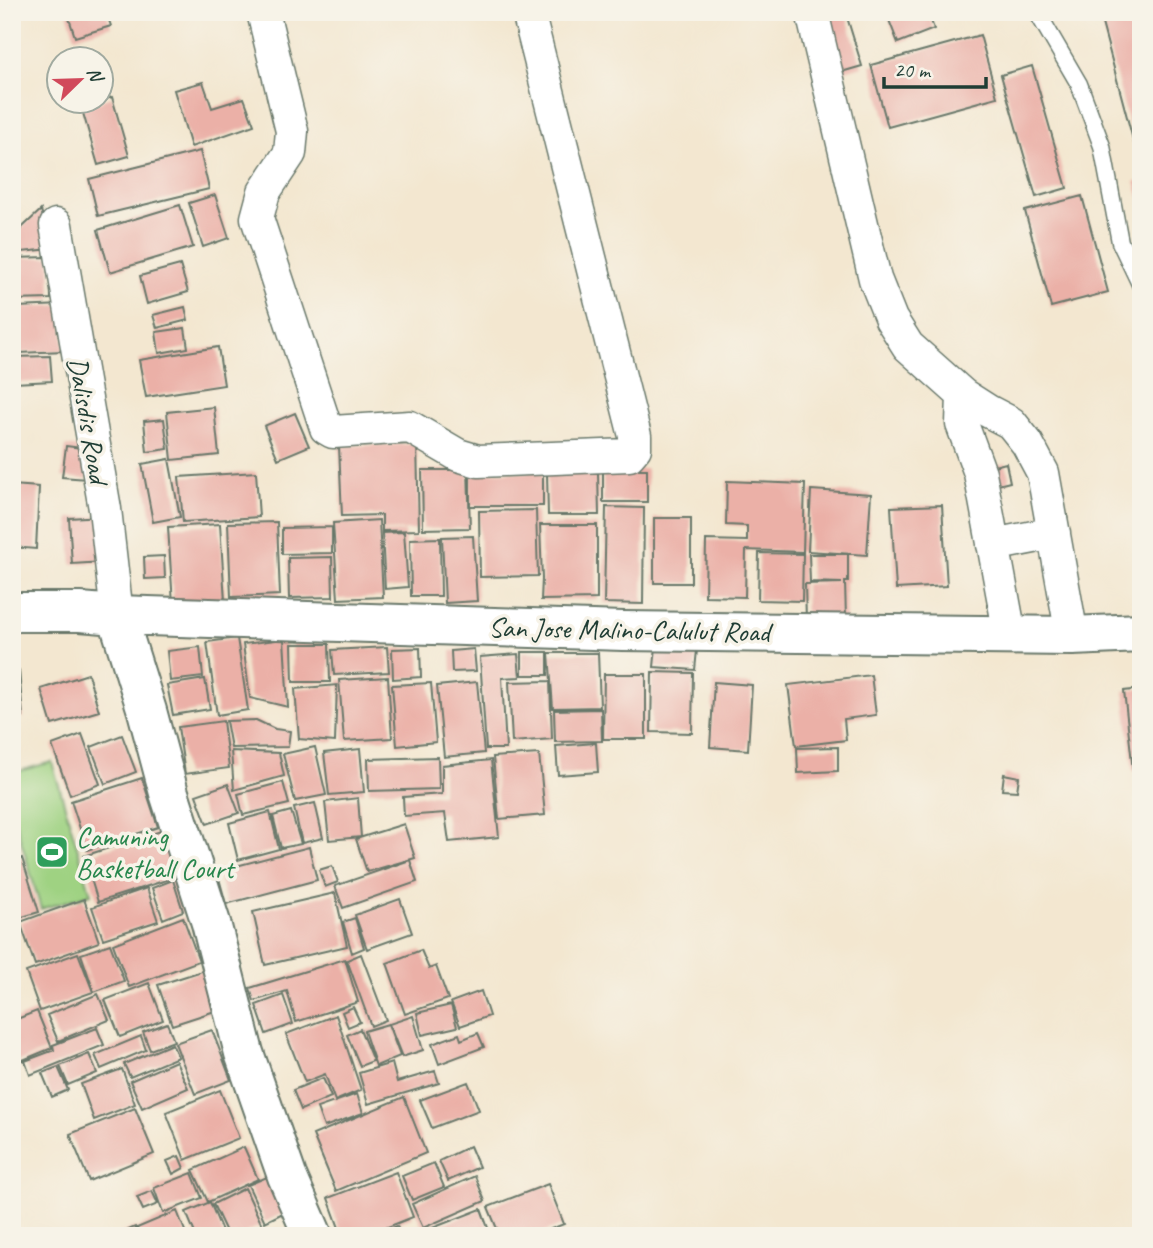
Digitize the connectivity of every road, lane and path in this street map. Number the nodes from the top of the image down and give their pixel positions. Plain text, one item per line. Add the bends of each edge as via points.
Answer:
1 (263, 12) edge
2 (528, 12) edge
3 (812, 12) edge
4 (1037, 12) edge
5 (56, 225) dead end
6 (1141, 286) edge
7 (963, 395) junction
8 (1054, 534) junction
9 (993, 545) junction
10 (12, 612) edge
11 (117, 615) junction
12 (1141, 633) edge
13 (1010, 635) junction
14 (1072, 636) junction
15 (313, 1236) edge

1 - 2 street via 292,131 290,153 264,192 257,218 326,428 333,432 410,427 457,455 478,461 629,455 635,448 635,436
3 - 7 street via 875,279 908,346
4 - 6 lane via 1079,84 1102,146 1120,242
5 - 11 street, Dalisdis Road via 104,509
7 - 8 street via 1010,423 1027,443 1043,474
7 - 9 street via 962,424 980,473
8 - 9 street
8 - 14 street
9 - 13 street
10 - 11 main road, San Jose Malino-Calulut Road
11 - 13 main road, San Jose Malino-Calulut Road via 623,631
11 - 15 main road via 211,923 244,1053
12 - 14 main road, San Jose Malino-Calulut Road
13 - 14 main road, San Jose Malino-Calulut Road

